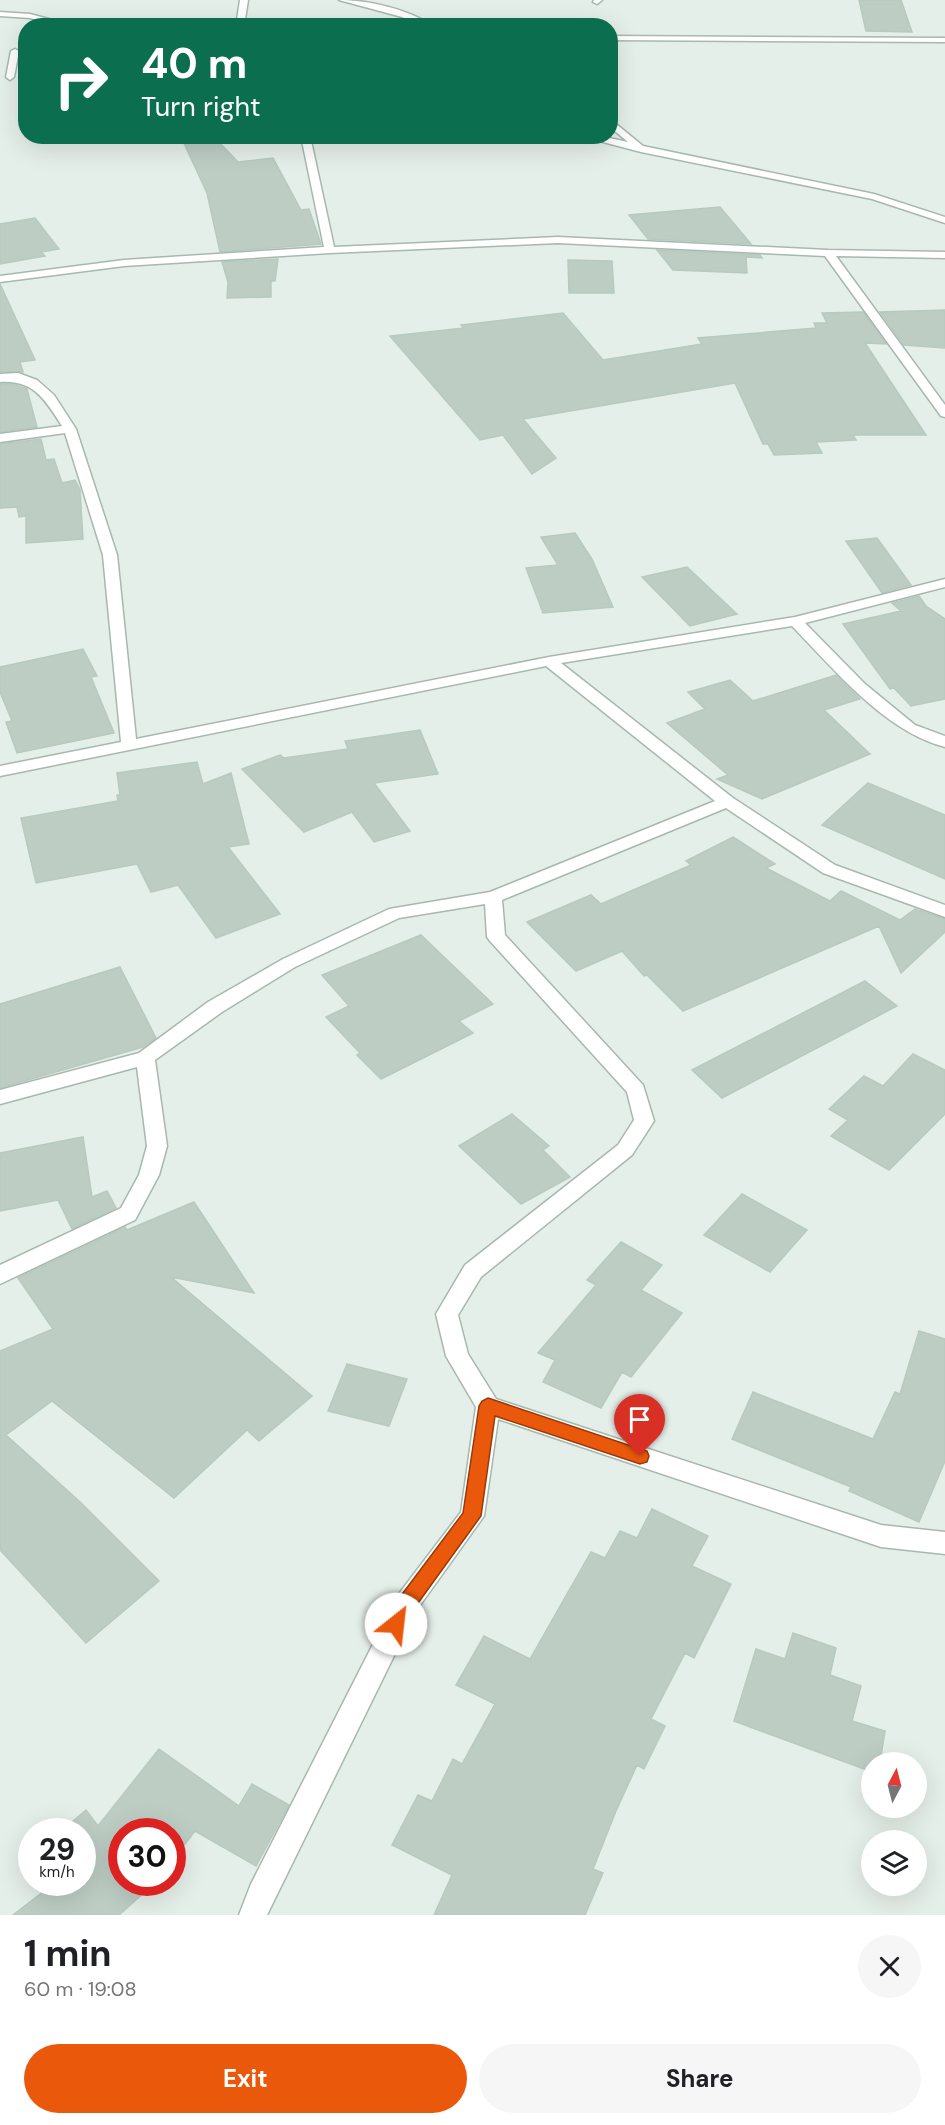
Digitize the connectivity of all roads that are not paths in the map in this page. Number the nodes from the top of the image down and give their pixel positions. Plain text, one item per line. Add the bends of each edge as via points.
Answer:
1 (244, 0) edge
2 (343, 0) edge
3 (0, 14) edge
4 (38, 18) edge
5 (241, 18) edge
6 (412, 18) edge
7 (618, 38) edge
8 (945, 40) edge
9 (18, 52) edge
10 (10, 77) dead end
11 (618, 129) edge
12 (307, 144) edge
13 (618, 144) edge
14 (643, 150) junction
15 (945, 220) edge
16 (330, 249) junction
17 (828, 253) junction
18 (945, 255) edge
19 (0, 279) edge
20 (0, 378) edge
21 (945, 413) edge
22 (70, 429) junction
23 (0, 438) edge
24 (945, 583) edge
25 (795, 621) junction
26 (549, 661) junction
27 (945, 742) edge
28 (129, 745) junction
29 (0, 771) edge
30 (727, 802) junction
31 (493, 897) junction
32 (945, 911) edge
33 (145, 1058) junction
34 (0, 1097) edge
35 (0, 1275) edge
36 (488, 1406) junction
37 (945, 1543) edge
38 (253, 1915) edge

1 - 5 street
2 - 6 street
3 - 4 street
7 - 8 street
9 - 10 street via 11,52
11 - 14 street
12 - 16 street
13 - 14 street
14 - 15 street via 873,197
16 - 17 street via 558,240
16 - 19 street via 124,263
17 - 18 street
17 - 21 street
20 - 22 street via 18,377 33,383 50,398
22 - 23 street
22 - 28 street via 110,555
24 - 25 street
25 - 26 street
25 - 27 street via 860,687 910,728
26 - 28 street
26 - 30 street
28 - 29 street
30 - 31 street
30 - 32 street via 828,868
31 - 33 street via 395,913 289,963 215,1007
31 - 36 street via 496,937 636,1090 644,1121 625,1150 473,1271 447,1314 457,1356
33 - 34 street
33 - 35 street via 157,1146 149,1175 128,1214
36 - 37 street via 881,1536
36 - 38 street via 472,1516 406,1603

